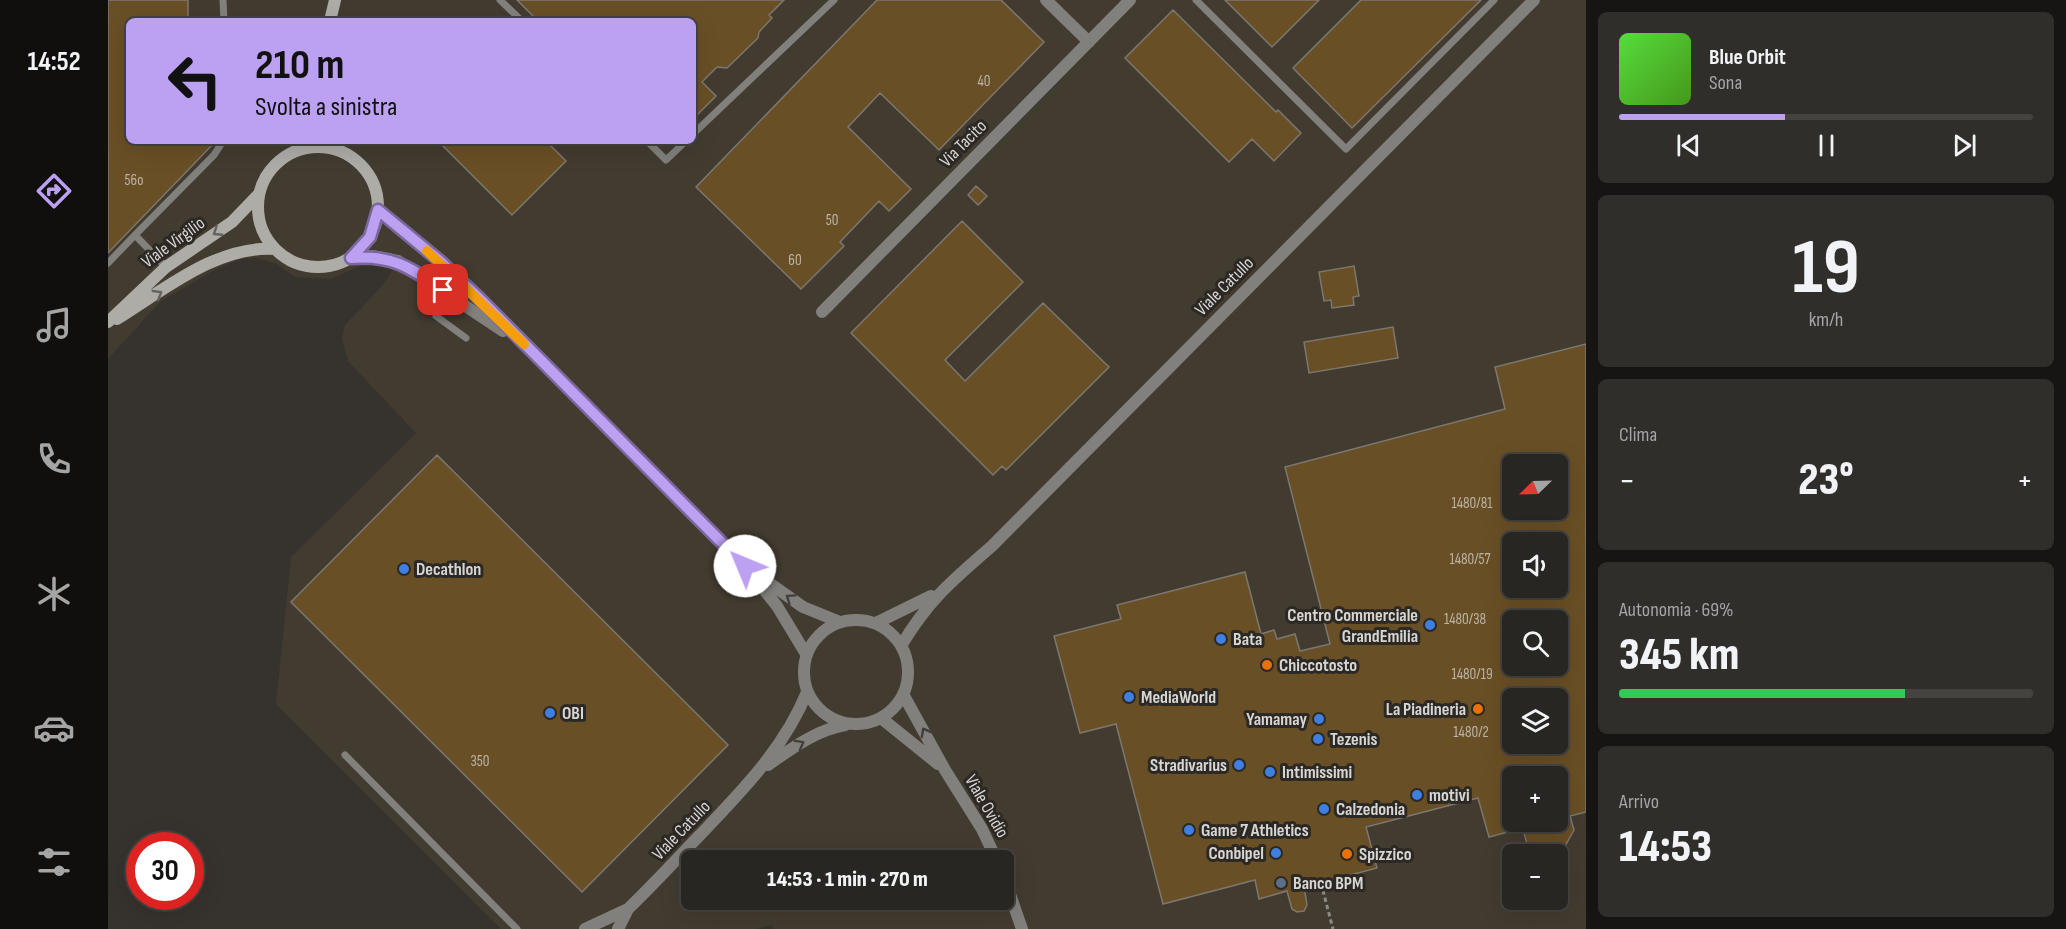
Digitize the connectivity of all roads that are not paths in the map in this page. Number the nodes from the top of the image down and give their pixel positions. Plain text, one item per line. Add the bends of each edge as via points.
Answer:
1 (223, 0) edge
2 (335, 0) edge
3 (500, 0) edge
4 (834, 0) edge
5 (1046, 0) edge
6 (1130, 0) edge
7 (1196, 0) edge
8 (1494, 0) edge
9 (1534, 0) edge
10 (224, 18) edge
11 (331, 18) edge
12 (519, 18) edge
13 (1089, 42) junction
14 (696, 131) edge
15 (221, 144) edge
16 (346, 144) edge
17 (649, 144) edge
18 (683, 144) edge
19 (298, 146) edge
20 (351, 157) junction
21 (260, 193) junction
22 (378, 210) junction
23 (135, 235) junction
24 (275, 249) junction
25 (351, 258) junction
26 (108, 264) edge
27 (166, 267) junction
28 (822, 312) dead end
29 (436, 316) dead end
30 (108, 323) edge
31 (466, 338) dead end
32 (526, 347) junction
33 (745, 566) junction
34 (937, 593) junction
35 (840, 622) junction
36 (876, 623) junction
37 (901, 646) junction
38 (806, 654) junction
39 (807, 692) junction
40 (903, 694) junction
41 (881, 718) junction
42 (848, 724) junction
43 (345, 755) dead end
44 (945, 770) junction
45 (757, 773) junction
46 (992, 850) edge
47 (1014, 906) edge
48 (627, 909) junction
49 (517, 929) edge
50 (585, 929) edge
51 (618, 929) edge
52 (1022, 929) edge

1 - 10 lane
2 - 11 street
3 - 12 lane
4 - 14 lane
5 - 13 street
6 - 13 street, Via Tacito
7 - 8 lane via 1346,149
9 - 34 street, Viale Catullo via 992,546
13 - 28 street, Via Tacito
15 - 23 lane
16 - 20 street
17 - 18 lane via 666,160
19 - 20 street via 324,147
19 - 21 street via 272,168
20 - 22 street via 372,180
21 - 24 street via 260,223
21 -> 27 street, Viale Virgilio via 232,222
22 - 25 street via 370,237
22 - 32 street via 441,262
23 - 26 lane
23 - 27 lane
24 - 25 street via 286,258 312,267 332,266
30 -> 24 street, Viale Virgilio via 214,261 246,250
25 - 32 street via 372,256 408,266
27 - 30 street, Viale Virgilio
29 - 31 lane
32 - 33 street
35 -> 33 street via 803,607
33 - 38 street via 777,606
34 - 36 street, Viale Catullo
34 - 37 street, Viale Catullo
35 - 36 street
35 - 38 street via 820,634
36 - 37 street
37 - 40 street via 908,678
38 - 39 street via 803,667
39 - 42 street via 823,714
39 - 45 street, Viale Catullo via 797,718
40 - 41 street
44 -> 40 street, Viale Ovidio
41 - 42 street via 865,724
41 - 44 street, Viale Ovidio
45 -> 42 street, Viale Catullo via 803,742 831,727
43 - 49 lane
44 - 46 street, Viale Ovidio
45 - 48 street, Viale Catullo
47 - 52 street
48 - 50 street, Viale Catullo
48 - 51 street, Viale Catullo

